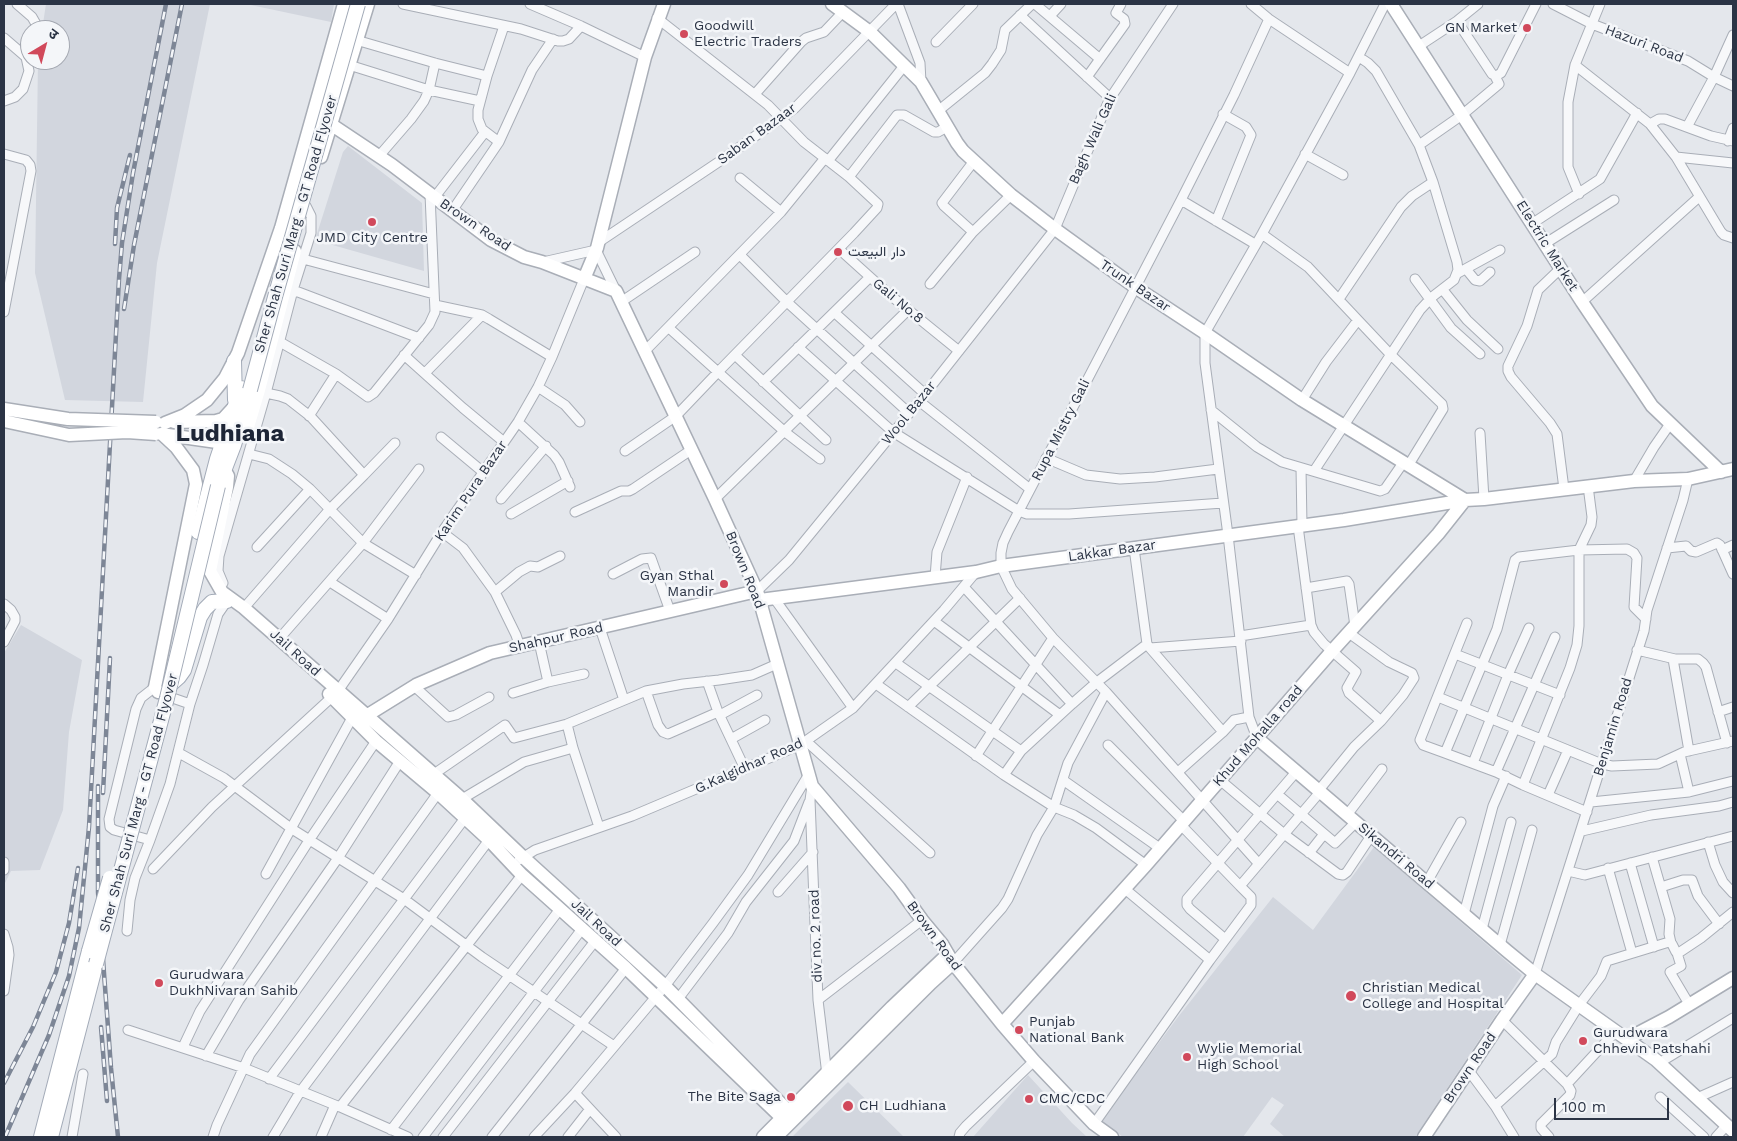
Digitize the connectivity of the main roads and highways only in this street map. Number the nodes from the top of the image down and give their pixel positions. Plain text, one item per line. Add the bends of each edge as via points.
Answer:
1 (349, 4) edge
2 (358, 4) edge
3 (234, 361) road end
4 (235, 406) junction
5 (248, 427) road end
6 (229, 444) junction
7 (218, 601) road end
8 (161, 688) junction
9 (41, 1137) edge
10 (51, 1137) edge

1 - 4 main road, Sher Shah Suri Marg - GT Road Flyover
2 - 6 main road, Sher Shah Suri Marg - GT Road Flyover, bridge
3 - 4 main road
4 - 6 main road, Sher Shah Suri Marg - GT Road Flyover via 228,428
5 - 6 main road via 246,434
6 - 8 main road, Sher Shah Suri Marg - GT Road Flyover, bridge
6 - 9 main road, Sher Shah Suri Marg - GT Road Flyover, bridge via 217,460 197,513 154,714
7 - 8 main road via 200,617 184,670
8 - 10 main road, Sher Shah Suri Marg - GT Road Flyover, bridge

